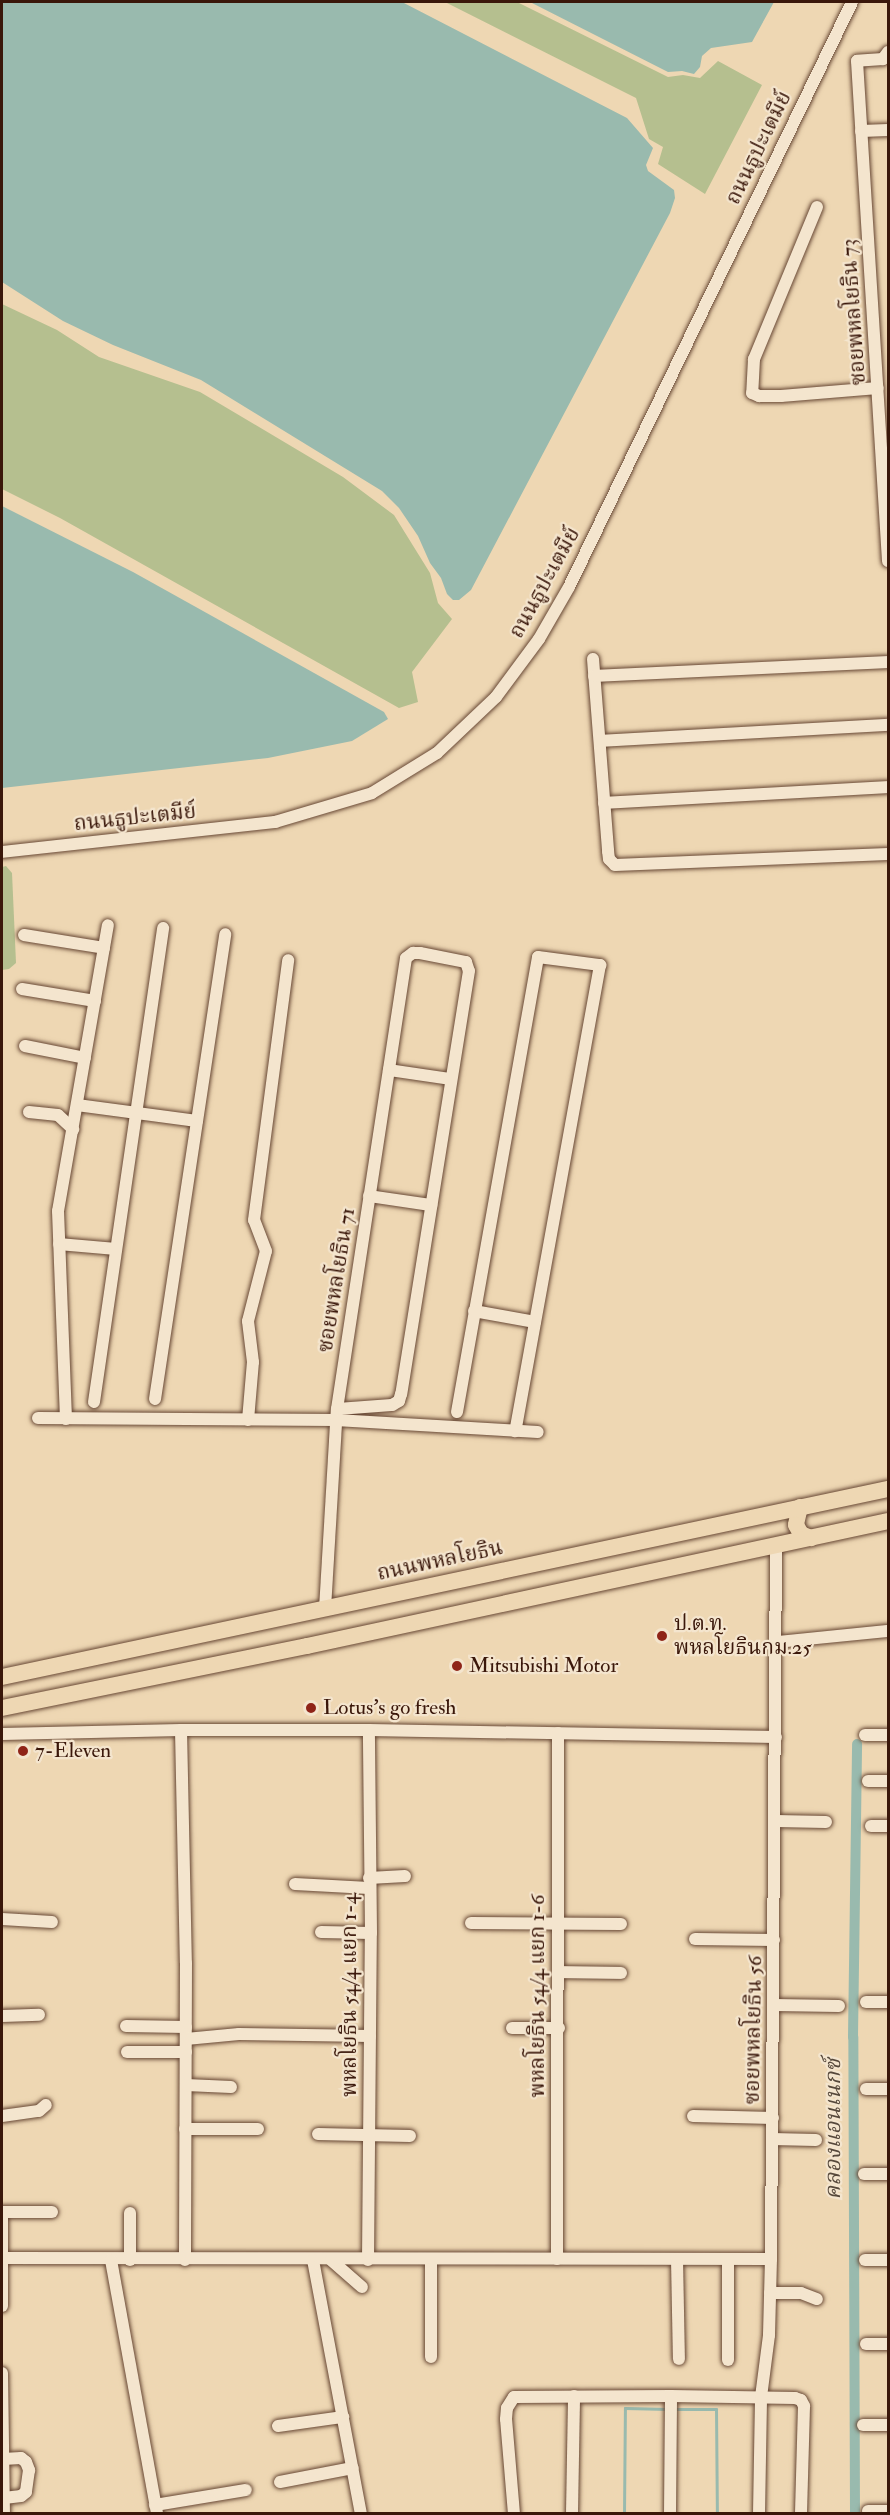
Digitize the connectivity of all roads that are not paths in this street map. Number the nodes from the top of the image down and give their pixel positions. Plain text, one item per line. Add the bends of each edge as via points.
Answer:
1 (852, 2) edge
2 (888, 52) edge
3 (888, 130) edge
4 (861, 131) junction
5 (817, 207) dead end
6 (878, 388) junction
7 (886, 472) edge
8 (888, 561) edge
9 (593, 659) dead end
10 (888, 662) edge
11 (594, 676) junction
12 (888, 725) edge
13 (600, 741) junction
14 (888, 787) edge
15 (604, 803) junction
16 (2, 852) edge
17 (888, 854) edge
18 (108, 925) dead end
19 (163, 928) dead end
20 (225, 934) dead end
21 (24, 935) dead end
22 (104, 948) junction
23 (288, 960) dead end
24 (22, 989) dead end
25 (95, 1001) junction
26 (25, 1046) dead end
27 (85, 1058) junction
28 (389, 1070) junction
29 (450, 1079) junction
30 (77, 1105) junction
31 (29, 1112) dead end
32 (136, 1112) junction
33 (197, 1121) junction
34 (73, 1129) junction
35 (369, 1196) junction
36 (431, 1205) junction
37 (60, 1244) junction
38 (116, 1249) junction
39 (474, 1311) junction
40 (534, 1322) junction
41 (155, 1399) dead end
42 (94, 1402) dead end
43 (457, 1412) dead end
44 (336, 1415) junction
45 (38, 1418) dead end
46 (66, 1419) junction
47 (248, 1419) junction
48 (515, 1431) junction
49 (538, 1432) dead end
50 (888, 1489) edge
51 (800, 1507) junction
52 (888, 1521) edge
53 (812, 1538) junction
54 (776, 1545) junction
55 (325, 1609) junction
56 (888, 1631) edge
57 (777, 1642) junction
58 (2, 1677) edge
59 (2, 1708) edge
60 (181, 1730) junction
61 (369, 1730) junction
62 (558, 1732) junction
63 (2, 1734) edge
64 (865, 1735) dead end
65 (888, 1735) edge
66 (776, 1737) junction
67 (868, 1781) dead end
68 (888, 1781) edge
69 (776, 1821) junction
70 (826, 1822) dead end
71 (871, 1826) dead end
72 (888, 1826) edge
73 (405, 1876) dead end
74 (369, 1883) junction
75 (295, 1884) dead end
76 (2, 1919) edge
77 (52, 1922) dead end
78 (471, 1923) dead end
79 (557, 1923) junction
80 (621, 1924) dead end
81 (321, 1932) dead end
82 (371, 1933) junction
83 (695, 1939) dead end
84 (774, 1940) junction
85 (559, 1972) junction
86 (621, 1973) dead end
87 (866, 2002) dead end
88 (888, 2002) edge
89 (774, 2004) junction
90 (839, 2006) dead end
91 (39, 2015) dead end
92 (2, 2016) edge
93 (126, 2026) dead end
94 (512, 2028) dead end
95 (559, 2028) junction
96 (186, 2033) junction
97 (370, 2036) junction
98 (127, 2052) dead end
99 (186, 2052) junction
100 (186, 2085) junction
101 (231, 2087) dead end
102 (866, 2089) dead end
103 (888, 2089) edge
104 (46, 2105) dead end
105 (2, 2116) edge
106 (693, 2116) dead end
107 (773, 2118) junction
108 (185, 2129) junction
109 (258, 2129) dead end
110 (318, 2134) dead end
111 (410, 2136) dead end
112 (369, 2137) junction
113 (772, 2139) junction
114 (816, 2140) dead end
115 (864, 2174) dead end
116 (888, 2174) edge
117 (52, 2212) dead end
118 (2, 2213) edge
119 (130, 2213) dead end
120 (2, 2258) edge
121 (431, 2259) junction
122 (557, 2259) junction
123 (677, 2259) junction
124 (728, 2259) junction
125 (771, 2259) junction
126 (111, 2260) junction
127 (130, 2260) junction
128 (185, 2260) junction
129 (313, 2260) junction
130 (331, 2260) junction
131 (368, 2260) junction
132 (865, 2260) dead end
133 (888, 2260) edge
134 (362, 2287) dead end
135 (770, 2293) junction
136 (817, 2299) dead end
137 (2, 2306) edge
138 (866, 2344) dead end
139 (888, 2344) edge
140 (431, 2357) dead end
141 (679, 2359) dead end
142 (728, 2360) dead end
143 (2, 2373) edge
144 (574, 2396) junction
145 (760, 2397) junction
146 (671, 2405) junction
147 (343, 2417) junction
148 (863, 2425) dead end
149 (888, 2425) edge
150 (278, 2426) dead end
151 (3, 2459) junction
152 (353, 2468) junction
153 (280, 2482) dead end
154 (246, 2490) dead end
155 (4, 2498) junction
156 (156, 2509) edge
157 (868, 2511) dead end
158 (888, 2511) edge
159 (4, 2514) edge
160 (362, 2514) edge
161 (514, 2514) edge
162 (572, 2514) edge
163 (670, 2514) edge
164 (759, 2514) edge
165 (801, 2514) edge

1 - 16 street, ถนนธูปะเตมีย์ via 569,587 539,639 496,697 437,753 372,793 275,822
2 - 4 street, ซอยพหลโยธิน 73 via 884,58 857,61
3 - 4 street
4 - 6 street, ซอยพหลโยธิน 73
5 - 6 street via 754,359 752,393 781,396
6 - 7 street, ซอยพหลโยธิน 73
7 - 8 street, ซอยพหลโยธิน 73
9 - 11 street
10 - 11 street
11 - 13 street
12 - 13 street
13 - 15 street
14 - 15 street
15 - 17 street via 609,860 615,865
18 - 22 street
19 - 32 street
20 - 33 street
21 - 22 street
22 - 25 street
23 - 47 street via 254,1220 266,1251 248,1321 253,1362
24 - 25 street
25 - 27 street
26 - 27 street
27 - 30 street
28 - 29 street
28 - 29 street, ซอยพหลโยธิน 71 via 406,958 420,953 468,964
28 - 35 street, ซอยพหลโยธิน 71
29 - 36 street
30 - 32 street
30 - 34 street
31 - 34 street via 58,1115
32 - 33 street
32 - 38 street
33 - 41 street
34 - 37 street via 58,1211
35 - 36 street
35 - 44 street, ซอยพหลโยธิน 71
36 - 44 street via 399,1401 392,1406
37 - 38 street
37 - 46 street
38 - 42 street
39 - 40 street
39 - 40 street via 538,957 600,965
39 - 43 street
40 - 48 street
44 - 47 street
44 - 48 street
44 - 55 street, ซอยพหลโยธิน 71
45 - 46 street
46 - 47 street
48 - 49 street
50 - 51 main road, ถนนพหลโยธิน
51 - 53 main road via 796,1525 801,1534
51 - 55 main road, ถนนพหลโยธิน
52 - 53 main road
53 - 54 main road
54 - 57 street, ซอยพหลโยธิน 56
54 - 59 main road
55 - 58 main road, ถนนพหลโยธิน
56 - 57 street
57 - 66 street, ซอยพหลโยธิน 56
60 - 61 street
60 - 63 street
60 - 96 street
61 - 62 street
61 - 74 street, พหลโยธิน 54/4 แยก 1-4
62 - 66 street
62 - 79 street, พหลโยธิน 54/4 แยก 1-6
64 - 65 street
66 - 69 street, ซอยพหลโยธิน 56
67 - 68 street
69 - 70 street
69 - 84 street, ซอยพหลโยธิน 56
71 - 72 street
73 - 74 street
74 - 75 street
74 - 82 street, พหลโยธิน 54/4 แยก 1-4
76 - 77 street
78 - 79 street
79 - 80 street
79 - 85 street, พหลโยธิน 54/4 แยก 1-6
81 - 82 street
82 - 97 street, พหลโยธิน 54/4 แยก 1-4
83 - 84 street
84 - 89 street, ซอยพหลโยธิน 56
85 - 86 street
85 - 95 street, พหลโยธิน 54/4 แยก 1-6
87 - 88 street
89 - 90 street
89 - 107 street, ซอยพหลโยธิน 56
91 - 92 street
93 - 96 street
94 - 95 street
95 - 122 street, พหลโยธิน 54/4 แยก 1-6
96 - 97 street
96 - 99 street
97 - 112 street, พหลโยธิน 54/4 แยก 1-4
98 - 99 street
99 - 100 street
100 - 101 street
100 - 108 street
102 - 103 street
104 - 105 street via 28,2114
106 - 107 street
107 - 113 street, ซอยพหลโยธิน 56
108 - 109 street
108 - 128 street
110 - 112 street
111 - 112 street
112 - 131 street, พหลโยธิน 54/4 แยก 1-4
113 - 114 street
113 - 125 street, ซอยพหลโยธิน 56
115 - 116 street
117 - 118 street
118 - 120 street
119 - 127 street
120 - 126 street
120 - 137 street
121 - 122 street
121 - 131 street
121 - 140 street
122 - 123 street
123 - 124 street
123 - 141 street
124 - 125 street
124 - 142 street
125 - 135 street, ซอยพหลโยธิน 56
126 - 127 street
126 - 156 street
127 - 128 street
128 - 129 street
129 - 130 street
129 - 147 street
130 - 131 street
130 - 134 street
132 - 133 street
135 - 136 street via 807,2294
135 - 145 street, ซอยพหลโยธิน 56 via 769,2335
138 - 139 street
143 - 151 street
144 - 146 street
144 - 161 street via 514,2397 507,2408
144 - 162 street
145 - 146 street
145 - 164 street, ซอยพหลโยธิน 56
145 - 165 street via 795,2398 803,2403
146 - 163 street
147 - 150 street
147 - 152 street
148 - 149 street
151 - 155 street
151 - 155 street via 21,2458 29,2470 26,2492
152 - 153 street
152 - 160 street
154 - 156 street
155 - 159 street
157 - 158 street

